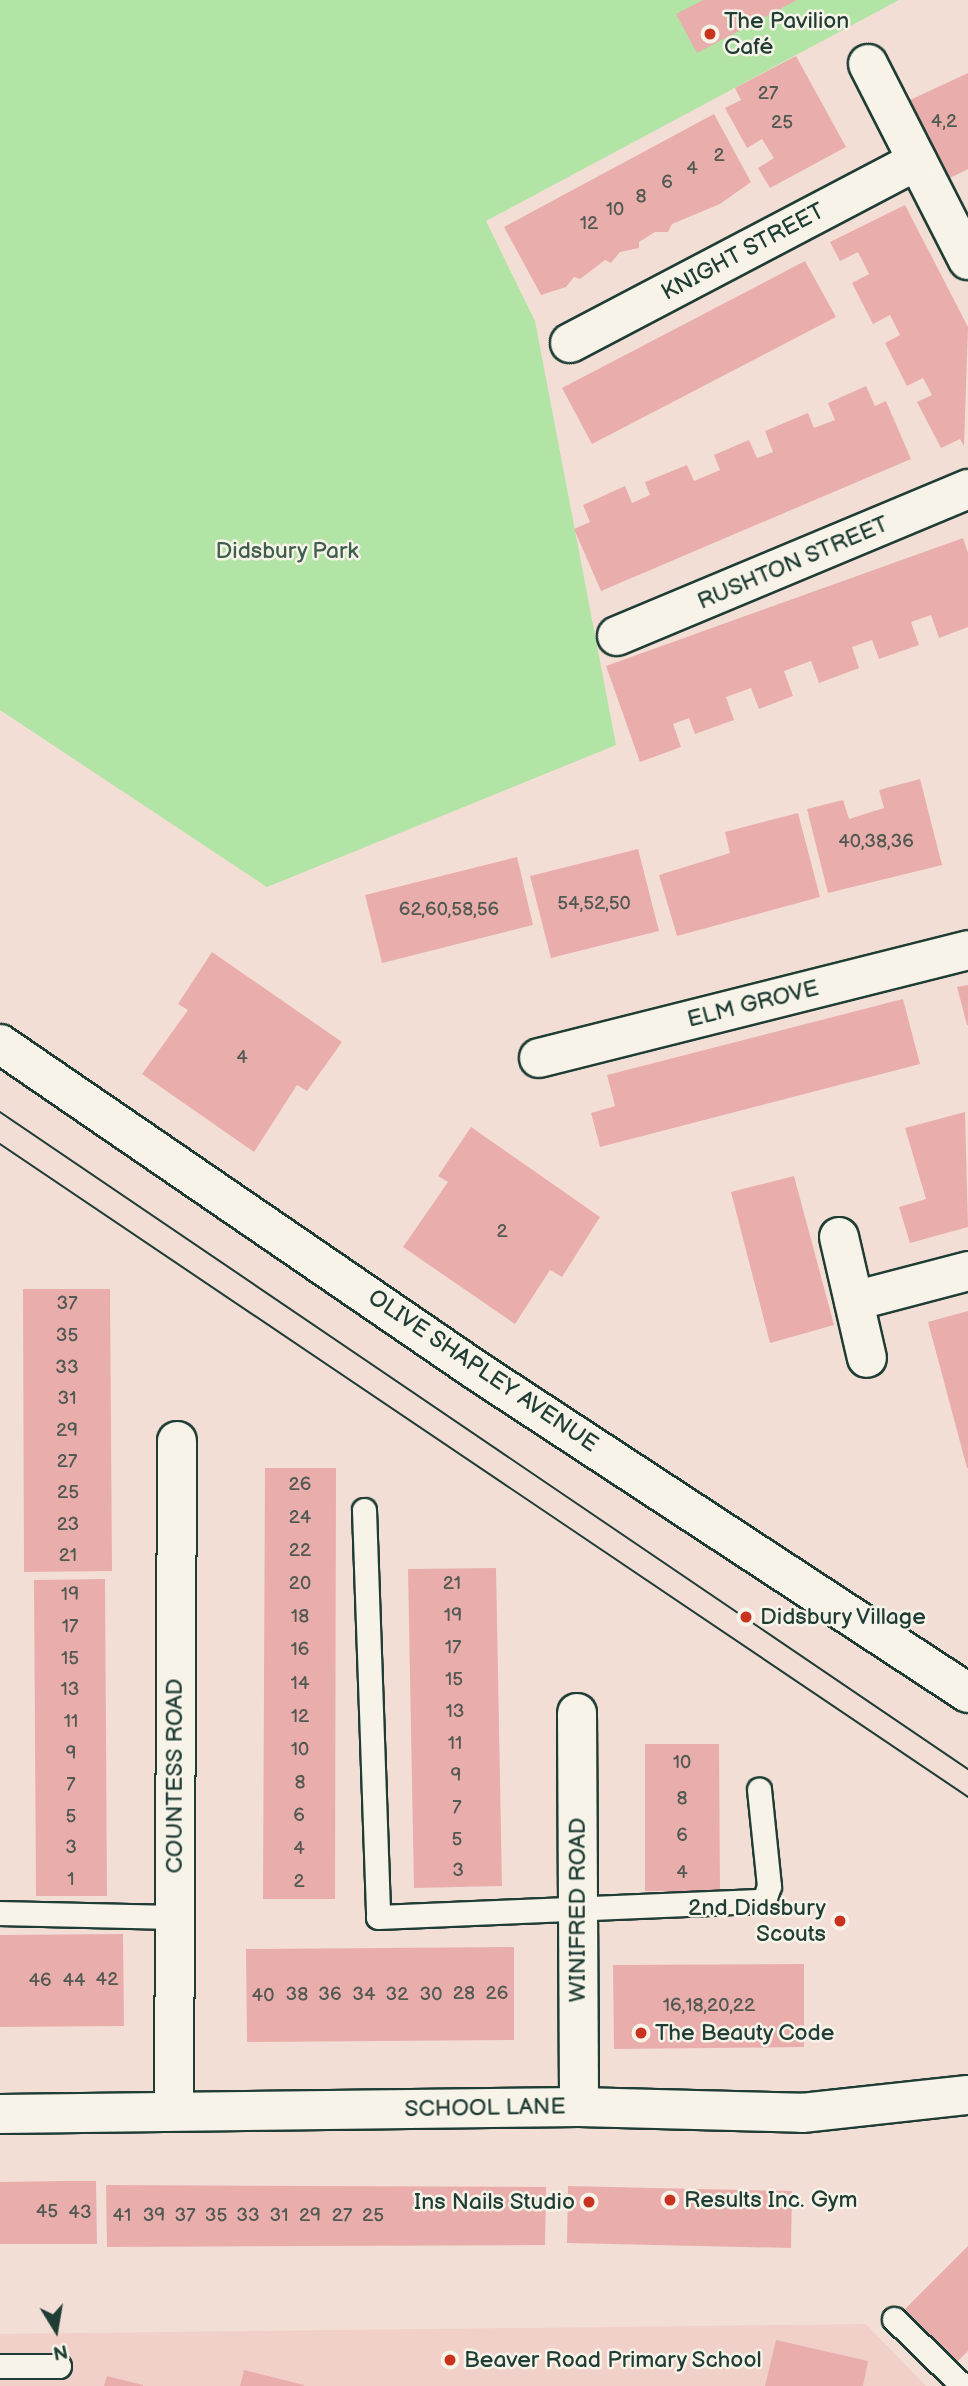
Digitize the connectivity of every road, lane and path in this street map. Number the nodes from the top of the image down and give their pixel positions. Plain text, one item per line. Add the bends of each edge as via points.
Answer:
1 (867, 64) dead end
2 (917, 161) junction
3 (968, 260) edge
4 (570, 343) dead end
5 (968, 489) edge
6 (617, 636) dead end
7 (968, 950) edge
8 (0, 1044) edge
9 (539, 1058) dead end
10 (839, 1237) dead end
11 (968, 1271) edge
12 (854, 1301) junction
13 (867, 1358) dead end
14 (177, 1441) dead end
15 (364, 1510) dead end
16 (968, 1693) edge
17 (577, 1713) dead end
18 (759, 1790) dead end
19 (578, 1912) junction
20 (0, 1913) edge
21 (174, 1917) junction
22 (968, 2095) edge
23 (579, 2107) junction
24 (174, 2111) junction
25 (0, 2114) edge
26 (894, 2319) dead end
27 (0, 2366) edge
28 (59, 2366) dead end
29 (963, 2386) edge

1 - 2 street
2 - 3 street
2 - 4 street, KNIGHT STREET
5 - 6 street, RUSHTON STREET
7 - 9 street, ELM GROVE
8 - 16 street, OLIVE SHAPLEY AVENUE via 477,1371
10 - 12 street
11 - 12 street
12 - 13 street
14 - 21 street, COUNTESS ROAD
15 - 19 lane via 378,1917
17 - 19 street, WINIFRED ROAD
18 - 19 lane via 769,1886 764,1901
19 - 23 street, WINIFRED ROAD
20 - 21 lane
21 - 24 street, COUNTESS ROAD
22 - 23 street, SCHOOL LANE via 802,2113
23 - 24 street, SCHOOL LANE
24 - 25 street, SCHOOL LANE
26 - 29 lane
27 - 28 lane

